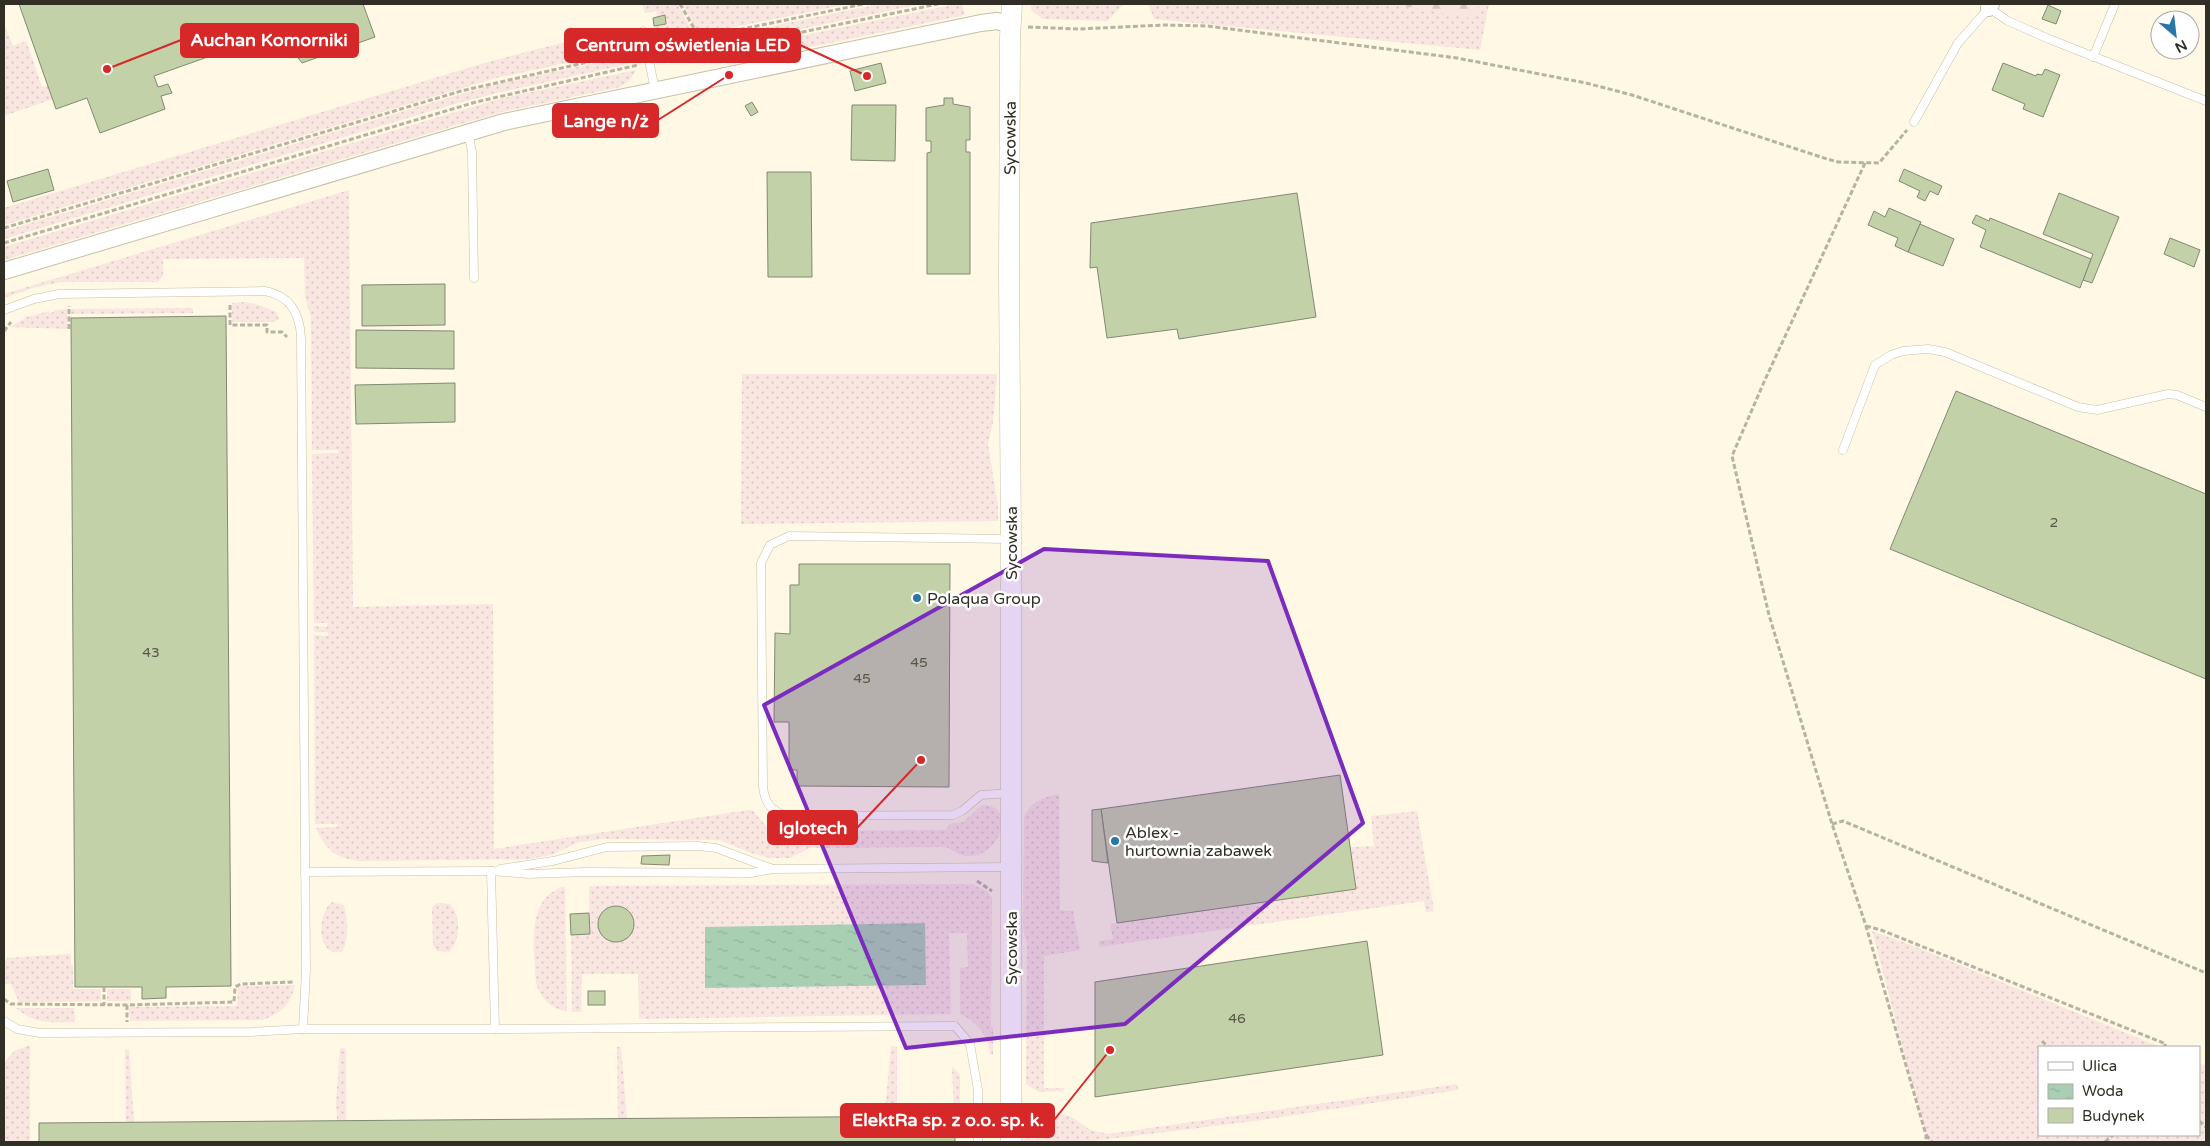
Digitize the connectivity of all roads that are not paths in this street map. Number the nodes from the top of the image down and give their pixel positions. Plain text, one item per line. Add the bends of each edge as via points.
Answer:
1 (1012, 4) edge
2 (2114, 4) edge
3 (1990, 6) edge
4 (1011, 25) junction
5 (643, 31) dead end
6 (2093, 56) junction
7 (656, 90) junction
8 (2206, 100) edge
9 (1914, 122) road end
10 (468, 132) junction
11 (4, 271) edge
12 (474, 278) dead end
13 (4, 310) edge
14 (2206, 407) edge
15 (1843, 450) dead end
16 (1011, 539) junction
17 (1011, 793) junction
18 (1011, 867) junction
19 (773, 869) junction
20 (491, 871) junction
21 (305, 872) junction
22 (5, 1025) edge
23 (303, 1029) junction
24 (495, 1029) junction
25 (978, 1142) edge
26 (1011, 1142) edge

1 - 4 street, Sycowska
2 - 6 lane
3 - 6 lane via 2021,27
3 - 9 lane via 1958,43
4 - 7 street via 997,21 981,22
4 - 16 street, Sycowska
5 - 7 lane
6 - 8 lane
7 - 10 street
10 - 11 street
10 - 12 lane via 472,152
13 - 21 lane via 59,294 256,291 279,295 299,318
14 - 15 lane via 2168,394 2097,410 2078,407 1945,352 1915,349 1891,355 1875,365
16 - 17 street, Sycowska
16 - 17 lane via 789,536 770,545 761,562 763,787 769,806 787,816 953,815 981,795
17 - 18 street, Sycowska
18 - 19 lane
18 - 26 street, Sycowska
19 - 20 lane via 751,873 529,874
19 - 20 lane via 716,848 698,846 608,847 553,861
20 - 21 lane
20 - 24 lane
21 - 23 lane
22 - 23 lane via 28,1032
23 - 24 lane
24 - 25 lane via 955,1026 970,1044 978,1090

